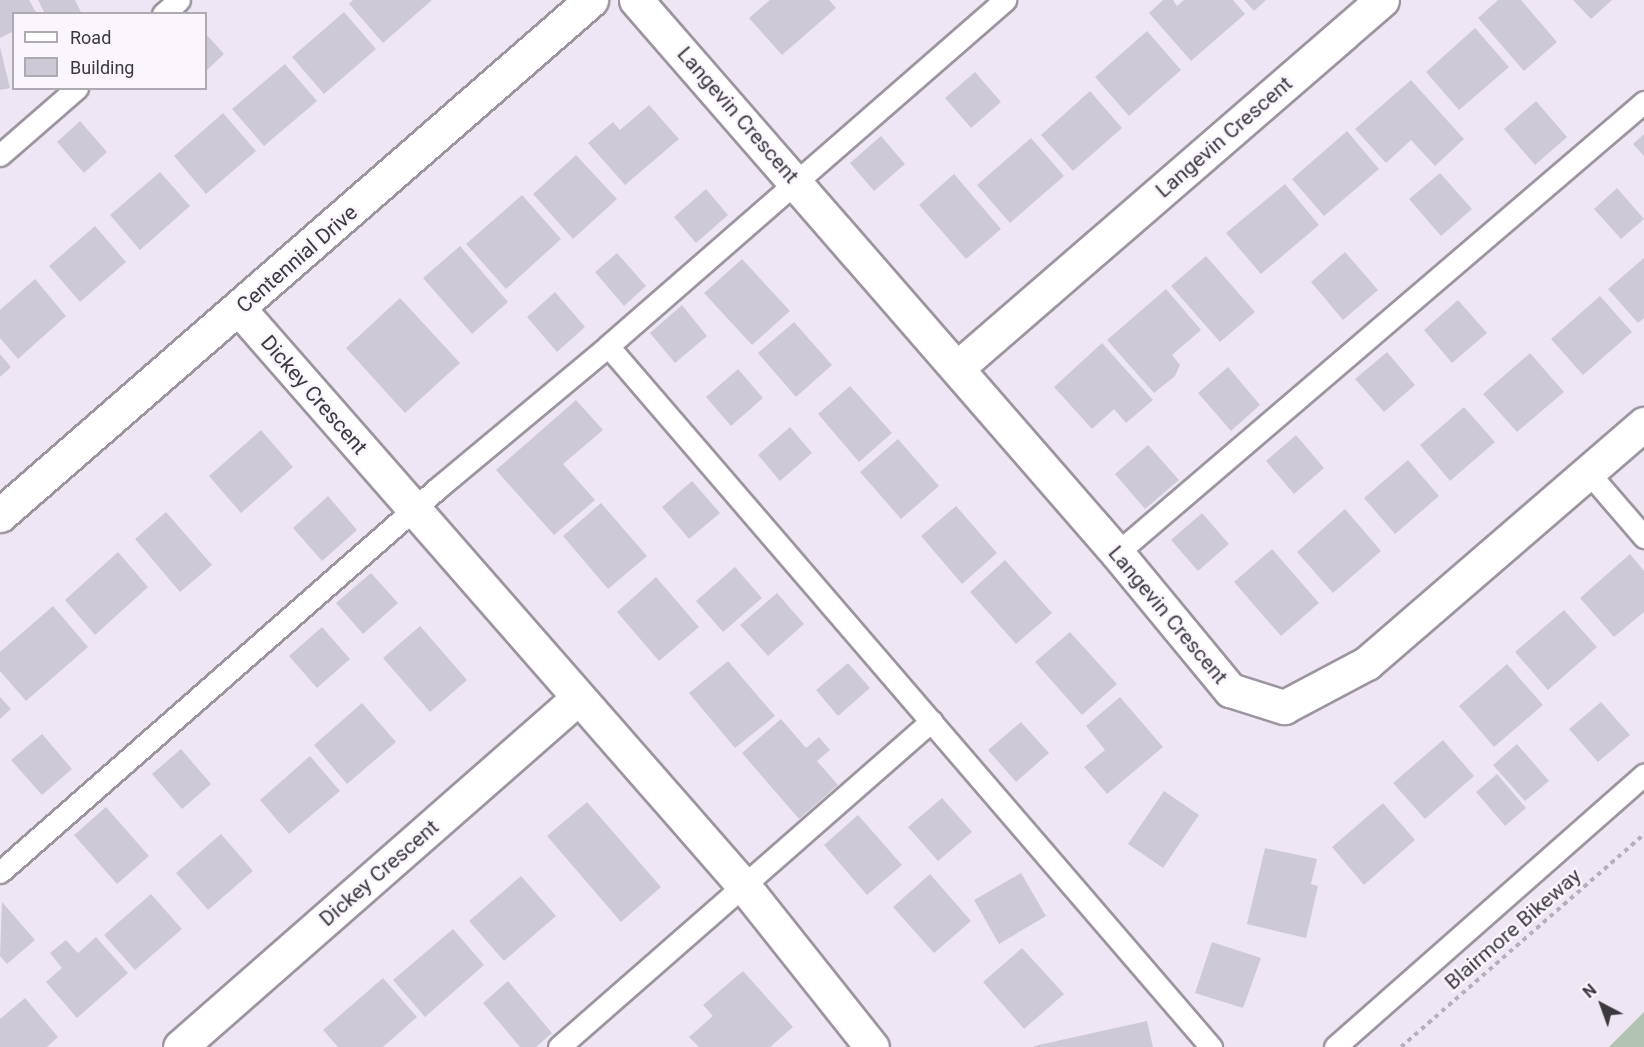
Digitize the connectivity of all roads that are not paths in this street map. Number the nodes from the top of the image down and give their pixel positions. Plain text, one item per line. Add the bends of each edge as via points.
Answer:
1 (179, 0) edge
2 (591, 0) edge
3 (636, 0) edge
4 (1005, 0) edge
5 (1382, 0) edge
6 (166, 12) edge
7 (75, 90) edge
8 (1644, 102) edge
9 (0, 155) edge
10 (796, 182) junction
11 (240, 310) junction
12 (608, 346) junction
13 (957, 368) junction
14 (1644, 424) edge
15 (1588, 472) junction
16 (414, 510) junction
17 (0, 516) edge
18 (1644, 537) edge
19 (1118, 553) junction
20 (578, 698) junction
21 (931, 722) junction
22 (1644, 775) edge
23 (0, 872) edge
24 (743, 885) junction
25 (180, 1047) edge
26 (559, 1047) edge
27 (872, 1047) edge
28 (1212, 1047) edge
29 (1335, 1047) edge

1 - 6 lane
2 - 11 street, Centennial Drive
3 - 10 street, Langevin Crescent
4 - 10 lane
5 - 13 street, Langevin Crescent
7 - 9 lane
8 - 19 lane
10 - 12 lane
10 - 13 street, Langevin Crescent
11 - 16 street, Dickey Crescent
11 - 17 street, Centennial Drive
12 - 16 lane
12 - 21 lane
13 - 19 street, Langevin Crescent
14 - 15 street, Langevin Crescent
15 - 18 lane
15 - 19 street, Langevin Crescent via 1367,663 1284,707 1230,690
16 - 20 street, Dickey Crescent
16 - 23 lane
20 - 24 street, Dickey Crescent
20 - 25 street, Dickey Crescent
21 - 24 lane
21 - 28 lane
22 - 29 lane
24 - 26 lane
24 - 27 street, Dickey Crescent

